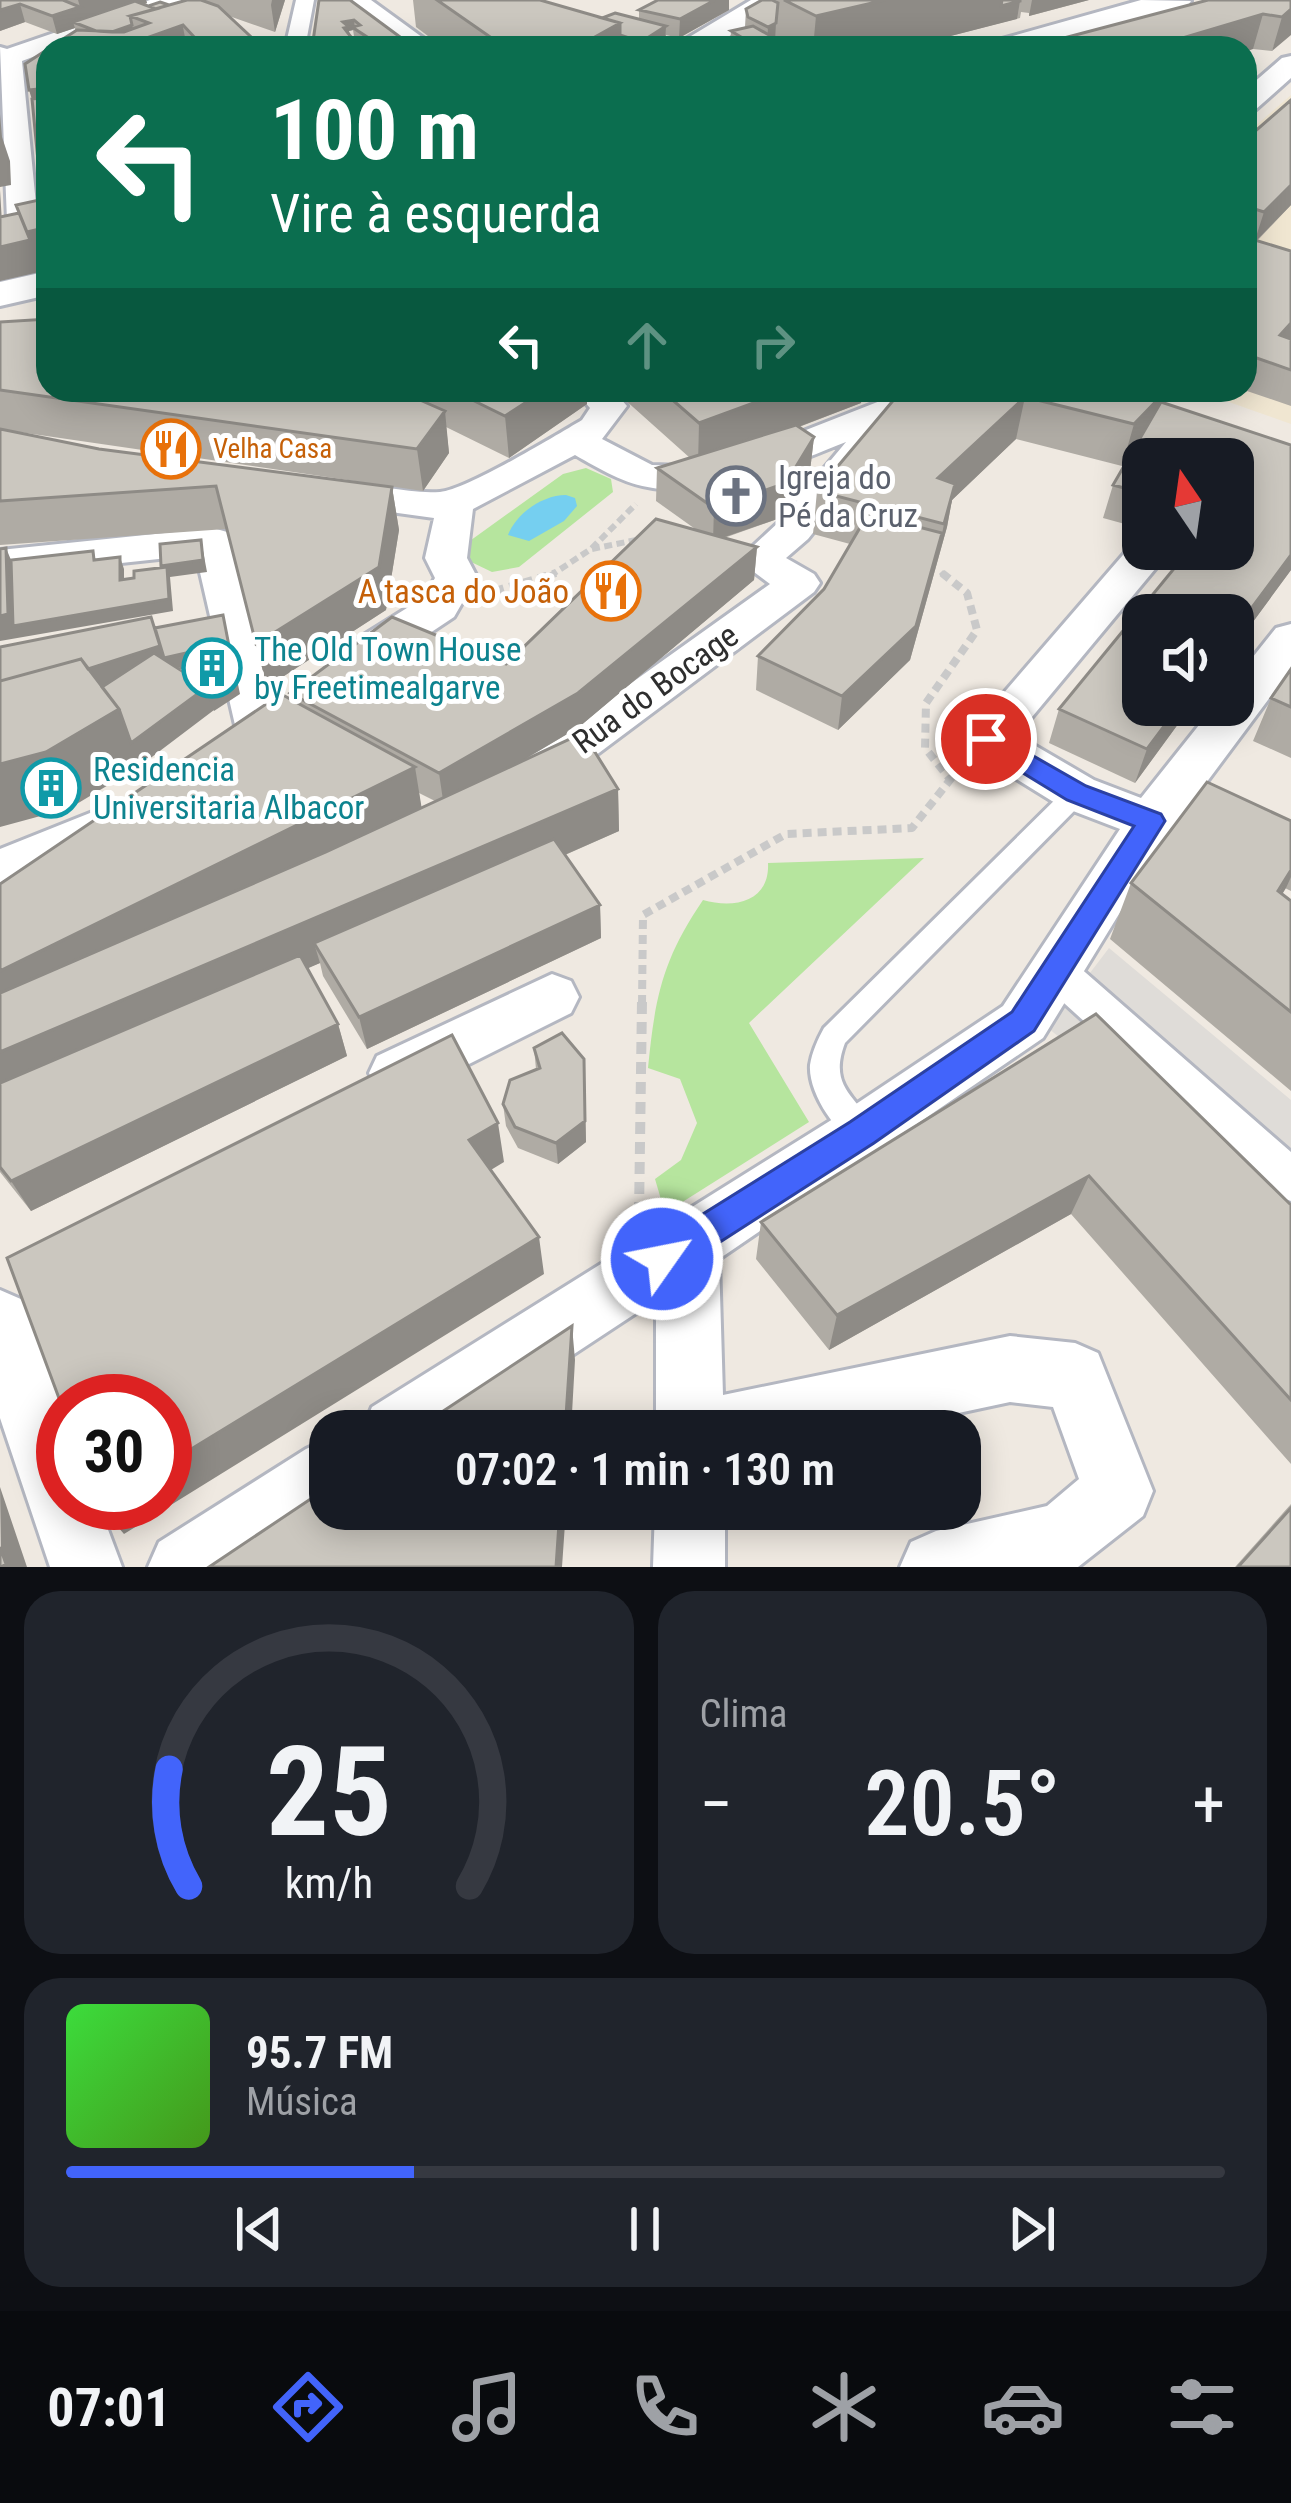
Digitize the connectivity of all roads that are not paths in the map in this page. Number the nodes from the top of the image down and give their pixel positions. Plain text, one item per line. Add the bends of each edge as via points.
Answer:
1 (169, 0) edge
2 (305, 0) edge
3 (356, 0) edge
4 (773, 0) edge
5 (1186, 5) edge
6 (204, 17) edge
7 (66, 36) edge
8 (298, 36) edge
9 (407, 36) edge
10 (723, 36) edge
11 (1057, 36) edge
12 (1085, 36) edge
13 (36, 46) edge
14 (3, 58) edge
15 (1286, 71) edge
16 (1257, 94) edge
17 (9, 156) edge
18 (30, 276) edge
19 (605, 402) edge
20 (880, 402) edge
21 (883, 402) edge
22 (575, 440) junction
23 (302, 490) edge
24 (453, 504) junction
25 (0, 563) edge
26 (1133, 570) edge
27 (231, 618) junction
28 (184, 626) edge
29 (1291, 638) edge
30 (515, 791) edge
31 (1076, 793) junction
32 (149, 797) edge
33 (1151, 821) junction
34 (0, 871) edge
35 (1055, 971) junction
36 (552, 997) dead end
37 (340, 1101) edge
38 (862, 1133) junction
39 (1291, 1180) edge
40 (662, 1259) junction
41 (0, 1322) edge
42 (428, 1410) edge
43 (687, 1410) edge
44 (815, 1410) edge
45 (36, 1425) edge
46 (309, 1487) edge
47 (73, 1530) edge
48 (690, 1530) edge
49 (86, 1567) edge
50 (184, 1567) edge
51 (689, 1567) edge
52 (936, 1567) edge

1 - 6 street
1 - 7 street
2 - 8 street
3 - 9 street
4 - 10 street
5 - 11 main road
5 - 12 main road
13 - 14 street
14 - 17 street
15 - 16 street
17 - 18 street
19 - 22 street via 596,428
20 - 22 street via 848,430 704,475 656,478
21 - 30 street, Rua do Bocage via 794,530 759,560 799,583
22 - 24 street
23 - 24 street
24 - 27 street via 445,553 456,578 439,607 275,718
25 - 27 street via 213,542
26 - 31 street via 986,739
27 - 28 street
29 - 33 street
31 - 33 street
31 - 38 lane via 834,1036 821,1062 828,1090
32 - 34 street via 94,832
33 - 35 street
35 - 38 street via 1023,1022
35 - 39 street
36 - 37 street
38 - 40 street
40 - 42 street
40 - 43 street
41 - 45 street
44 - 52 street via 1010,1369 1075,1376 1118,1492 1065,1537
46 - 50 street
47 - 49 street
48 - 51 street

